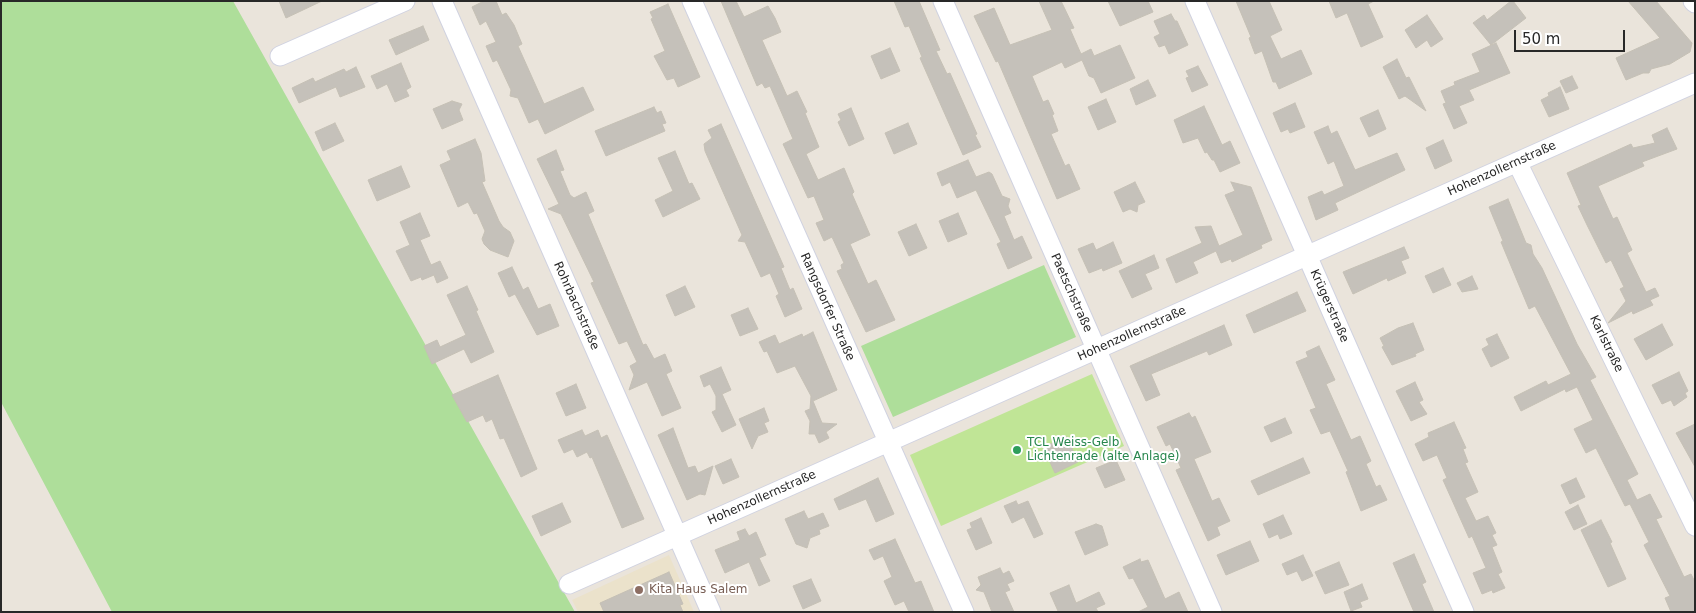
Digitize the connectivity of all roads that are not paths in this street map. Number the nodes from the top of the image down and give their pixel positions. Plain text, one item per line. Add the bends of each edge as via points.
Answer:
1 (405, 1) edge
2 (442, 1) edge
3 (692, 1) edge
4 (943, 1) edge
5 (1195, 1) edge
6 (280, 56) dead end
7 (1695, 83) edge
8 (1517, 162) junction
9 (1307, 256) junction
10 (1096, 350) junction
11 (888, 442) junction
12 (1695, 526) edge
13 (678, 535) junction
14 (569, 584) dead end
15 (711, 612) edge
16 (964, 612) edge
17 (1212, 612) edge
18 (1464, 612) edge

1 - 6 street
2 - 13 street, Rohrbachstraße
3 - 11 street, Rangsdorfer Straße
4 - 10 street, Paetschstraße
5 - 9 street, Krügerstraße
7 - 8 street, Hohenzollernstraße
8 - 9 street, Hohenzollernstraße
8 - 12 street, Karlstraße
9 - 10 street, Hohenzollernstraße
9 - 18 street, Krügerstraße
10 - 11 street, Hohenzollernstraße
10 - 17 street, Paetschstraße
11 - 13 street, Hohenzollernstraße
11 - 16 street, Rangsdorfer Straße
13 - 14 street, Hohenzollernstraße
13 - 15 street, Rohrbachstraße

